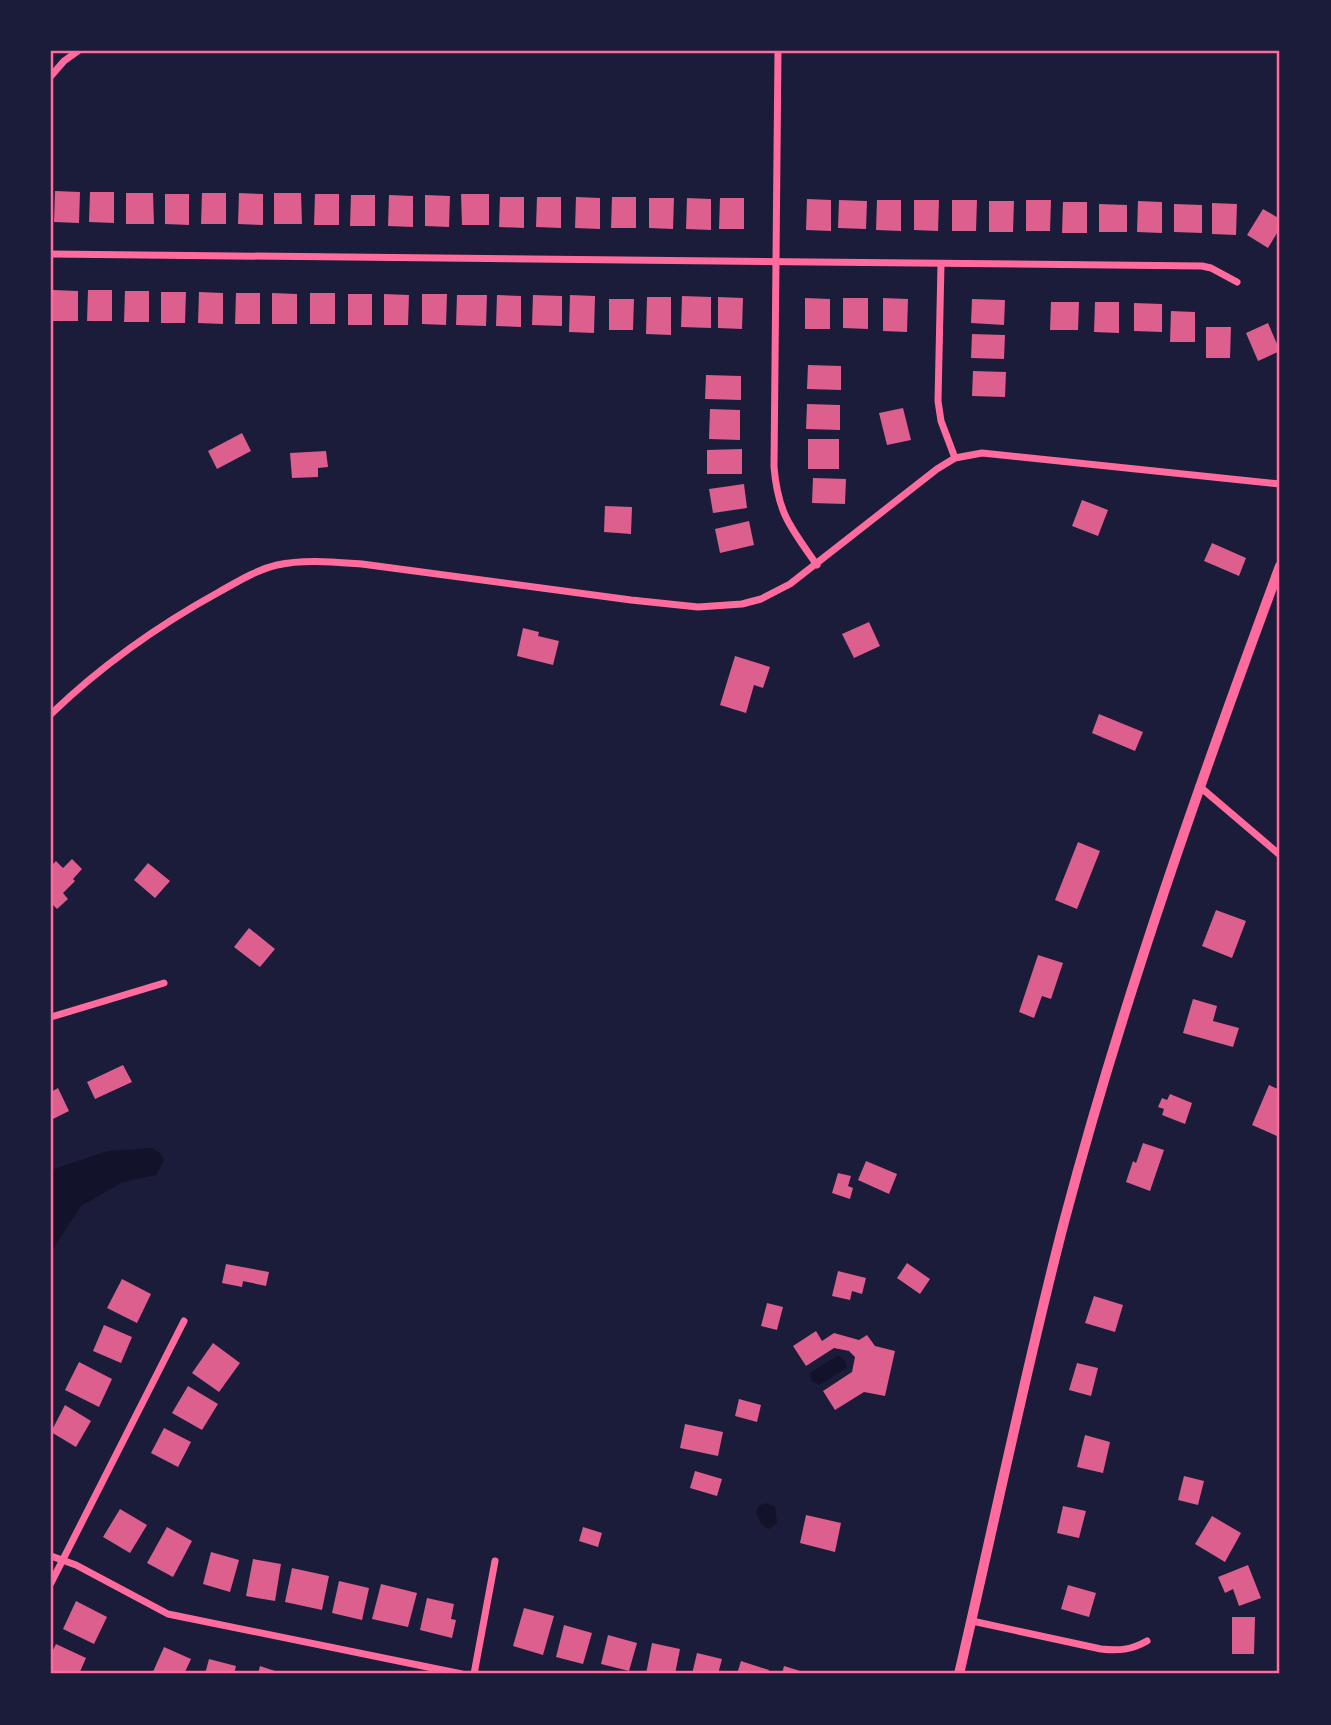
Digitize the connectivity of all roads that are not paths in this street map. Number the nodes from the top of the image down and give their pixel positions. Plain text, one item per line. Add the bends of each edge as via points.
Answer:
1 (78, 51) edge
2 (778, 51) edge
3 (51, 76) edge
4 (51, 254) edge
5 (778, 262) junction
6 (941, 264) junction
7 (1237, 282) dead end
8 (955, 458) junction
9 (1280, 484) edge
10 (817, 565) junction
11 (1280, 566) edge
12 (51, 714) edge
13 (1199, 786) junction
14 (1280, 855) edge
15 (164, 983) dead end
16 (51, 1017) edge
17 (184, 1321) dead end
18 (51, 1556) edge
19 (63, 1560) junction
20 (495, 1561) dead end
21 (51, 1583) edge
22 (972, 1621) junction
23 (1147, 1641) dead end
24 (462, 1674) edge
25 (474, 1674) edge
26 (959, 1674) edge

1 - 3 street
2 - 5 street
4 - 5 street
5 - 6 street
5 - 10 street via 776,489 791,528
6 - 7 street via 1202,266
6 - 8 street via 938,401
8 - 9 street via 982,453
8 - 10 street
10 - 12 street via 761,599 712,607 362,564 276,565 256,571 158,628 109,662
11 - 13 main road
13 - 14 street
13 - 22 main road via 1064,1223
15 - 16 street
17 - 19 street
18 - 19 street
19 - 21 street
19 - 24 street via 168,1614
20 - 25 street
22 - 23 street via 1110,1650 1134,1649
22 - 26 main road

